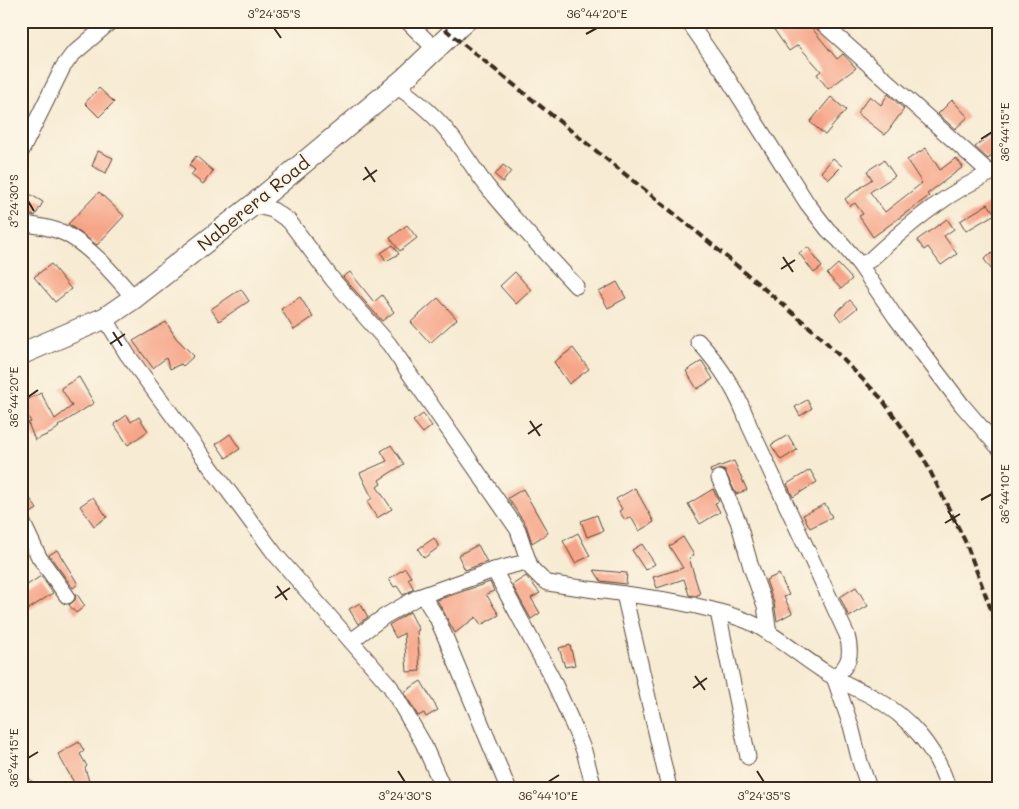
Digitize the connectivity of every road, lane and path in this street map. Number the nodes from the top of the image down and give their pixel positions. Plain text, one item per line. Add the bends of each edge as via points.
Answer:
1 (407, 21) edge
2 (465, 21) edge
3 (688, 21) edge
4 (820, 21) edge
5 (110, 22) edge
6 (436, 50) junction
7 (396, 86) junction
8 (21, 152) edge
9 (994, 171) edge
10 (253, 204) junction
11 (21, 223) edge
12 (860, 265) junction
13 (576, 286) dead end
14 (134, 298) junction
15 (106, 318) junction
16 (698, 341) dead end
17 (21, 354) edge
18 (998, 447) edge
19 (719, 478) dead end
20 (21, 519) edge
21 (528, 563) junction
22 (494, 570) junction
23 (624, 594) junction
24 (67, 596) dead end
25 (423, 596) junction
26 (718, 612) junction
27 (769, 634) junction
28 (351, 641) junction
29 (834, 677) junction
30 (748, 757) dead end
31 (21, 780) edge
32 (27, 788) edge
33 (443, 788) edge
34 (508, 788) edge
35 (594, 788) edge
36 (669, 788) edge
37 (869, 788) edge
38 (948, 788) edge

1 - 6 street
2 - 6 street, Naberera Road
3 - 12 street via 807,203
4 - 9 street
5 - 8 street via 63,67
6 - 7 street, Naberera Road
7 - 10 street, Naberera Road
7 - 13 street via 440,123 490,190
9 - 12 street via 929,209
10 - 14 street, Naberera Road
10 - 21 street via 273,210 289,221 333,280 389,344 518,530
11 - 14 street via 66,234 102,262
12 - 18 street via 896,318
14 - 15 street, Naberera Road
15 - 17 street, Naberera Road
15 - 28 street via 127,354 275,554
16 - 29 street via 738,395 847,635 850,646 847,664
19 - 27 street via 738,521 765,606
20 - 24 street via 39,556
21 - 22 street
21 - 23 street via 548,583
22 - 25 street
22 - 35 street via 556,686 584,751
23 - 26 street
23 - 36 street
25 - 28 street via 402,605
25 - 34 street via 448,642
26 - 27 street via 744,619
26 - 30 street
27 - 29 street
28 - 33 street via 390,686 423,743
29 - 37 street
29 - 38 street via 880,701 906,720 932,752
31 - 32 street

